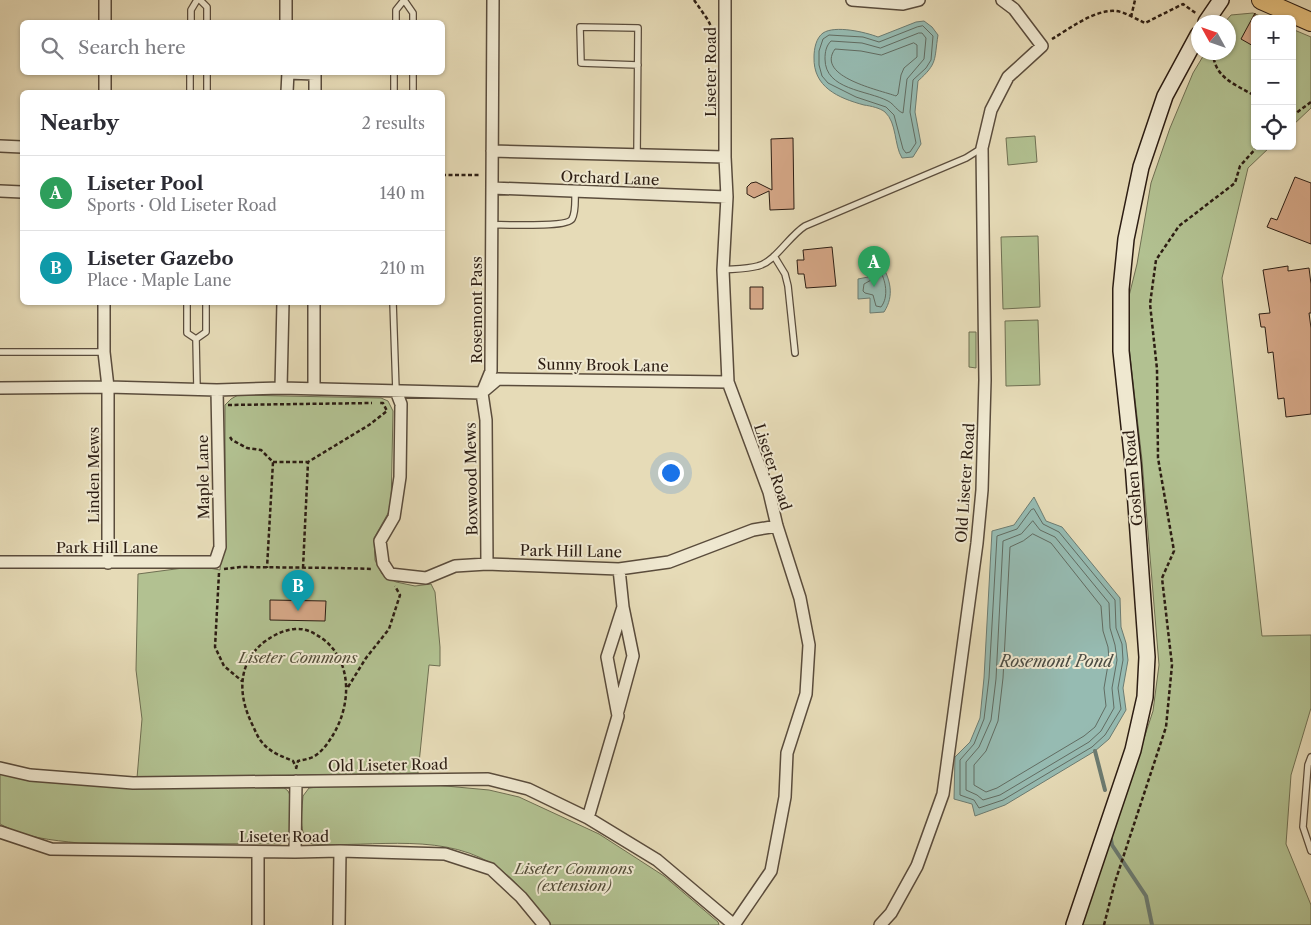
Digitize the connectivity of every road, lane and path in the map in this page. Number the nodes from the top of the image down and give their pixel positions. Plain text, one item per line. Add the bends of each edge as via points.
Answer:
1 (105, 0) edge
2 (199, 0) edge
3 (286, 0) edge
4 (404, 0) edge
5 (492, 0) edge
6 (694, 0) edge
7 (725, 0) edge
8 (852, 0) edge
9 (919, 0) edge
10 (1002, 0) edge
11 (1135, 0) edge
12 (1221, 0) edge
13 (1261, 0) edge
14 (1198, 15) edge
15 (1211, 15) edge
16 (1131, 17) junction
17 (105, 20) edge
18 (191, 20) edge
19 (207, 20) edge
20 (286, 20) edge
21 (396, 20) edge
22 (413, 20) edge
23 (1311, 22) edge
24 (714, 32) dead end
25 (1042, 46) junction
26 (1191, 48) edge
27 (1214, 60) edge
28 (638, 65) junction
29 (105, 75) edge
30 (190, 75) edge
31 (207, 75) edge
32 (288, 75) edge
33 (315, 75) edge
34 (394, 75) edge
35 (413, 75) edge
36 (105, 90) edge
37 (190, 90) edge
38 (207, 90) edge
39 (287, 90) edge
40 (315, 90) edge
41 (394, 90) edge
42 (413, 90) edge
43 (1251, 94) edge
44 (1311, 102) edge
45 (1296, 113) edge
46 (0, 146) edge
47 (20, 146) edge
48 (982, 148) junction
49 (1254, 150) edge
50 (492, 151) junction
51 (637, 156) junction
52 (725, 157) junction
53 (445, 175) edge
54 (492, 176) junction
55 (492, 188) junction
56 (0, 191) edge
57 (20, 192) edge
58 (575, 192) junction
59 (727, 197) junction
60 (1196, 212) dead end
61 (492, 224) junction
62 (774, 256) junction
63 (723, 270) junction
64 (104, 305) edge
65 (187, 305) edge
66 (206, 305) edge
67 (283, 305) edge
68 (314, 305) edge
69 (394, 305) edge
70 (196, 339) junction
71 (0, 352) edge
72 (104, 352) junction
73 (795, 353) dead end
74 (728, 382) junction
75 (108, 387) junction
76 (0, 388) edge
77 (197, 388) junction
78 (281, 388) junction
79 (314, 388) junction
80 (217, 390) junction
81 (396, 391) junction
82 (482, 393) junction
83 (228, 405) dead end
84 (228, 435) dead end
85 (274, 462) junction
86 (308, 462) junction
87 (777, 526) junction
88 (0, 562) edge
89 (215, 562) joint
90 (108, 563) junction
91 (487, 564) junction
92 (268, 568) junction
93 (303, 568) junction
94 (620, 569) junction
95 (390, 574) junction
96 (623, 607) junction
97 (242, 682) junction
98 (347, 688) junction
99 (618, 715) junction
100 (1311, 758) edge
101 (0, 768) edge
102 (296, 768) junction
103 (296, 781) junction
104 (588, 818) junction
105 (0, 832) edge
106 (340, 851) junction
107 (1311, 851) edge
108 (258, 852) junction
109 (295, 852) junction
110 (258, 925) edge
111 (339, 925) edge
112 (544, 925) edge
113 (734, 925) edge
114 (880, 925) edge
115 (1074, 925) edge

1 - 17 street
2 - 18 lane via 191,10
2 - 19 lane via 207,7
3 - 20 street
4 - 21 lane via 396,10
4 - 22 lane via 414,12
5 - 50 street, Rosemont Pass
6 - 24 path
7 - 52 street, Liseter Road
8 - 9 street via 903,4
10 - 25 street via 1014,9
11 - 16 path
12 - 15 main road
13 - 23 main road
14 - 16 path via 1183,4 1145,23
16 - 25 path via 1116,11 1100,13
25 - 48 street, Old Liseter Road via 1008,77 991,110
26 - 115 main road, Goshen Road via 1165,96 1141,167 1126,238 1121,289 1121,351 1147,657 1145,697 1133,750
27 - 43 path via 1221,76
28 - 28 lane via 638,28 580,27 581,63
28 - 51 lane
29 - 36 street
30 - 37 lane
31 - 38 lane
32 - 39 street
33 - 40 street
34 - 41 lane
35 - 42 lane
44 - 45 path
46 - 47 street
48 - 62 lane via 966,158 805,226 796,231
48 - 114 street, Old Liseter Road via 985,380 982,490 976,553 943,794 917,866 892,913
49 - 60 path via 1240,166 1235,183
50 - 51 street, Orchard Lane
50 - 54 street, Rosemont Pass
51 - 52 street, Orchard Lane
52 - 59 street, Liseter Road
53 - 54 path
54 - 55 street, Rosemont Pass
55 - 58 street, Orchard Lane
55 - 61 street, Rosemont Pass
56 - 57 street
58 - 59 street, Orchard Lane
58 - 61 lane via 574,216 568,223
59 - 63 street, Liseter Road
61 - 82 street, Rosemont Pass via 491,371
62 - 63 lane via 758,266
62 - 73 lane via 788,286
63 - 74 street, Liseter Road
64 - 72 street, Linden Mews
65 - 70 lane via 186,333
66 - 70 lane via 206,332
67 - 78 street
68 - 79 street
69 - 81 lane
70 - 77 lane
71 - 72 lane
72 - 75 street, Linden Mews
74 - 82 street, Sunny Brook Lane via 498,379
74 - 87 street, Liseter Road via 769,492
75 - 76 street
75 - 77 street
75 - 90 street, Linden Mews
77 - 80 street
78 - 79 street
78 - 80 street
79 - 81 street
80 - 89 street, Maple Lane via 220,547
81 - 82 street
81 - 95 street via 401,404 400,477 394,517 380,541 383,563
82 - 91 street, Boxwood Mews via 486,420
83 - 86 path via 383,403 387,410 369,425
84 - 85 path via 247,448 261,450
85 - 86 path
85 - 92 path
86 - 93 path
87 - 94 street, Park Hill Lane via 753,530 669,562
87 - 113 street, Liseter Road via 800,598 809,645 806,694 787,753 785,798 771,870
88 - 90 street, Park Hill Lane
89 - 90 street, Park Hill Lane
91 - 94 street, Park Hill Lane
91 - 95 street, Park Hill Lane via 455,566 426,578
92 - 93 path
92 - 97 path via 220,570 215,648 224,666
93 - 95 path via 374,569
94 - 96 street
95 - 98 path via 400,595 389,629
96 - 99 street via 633,656
96 - 99 street via 607,658
97 - 98 path via 247,662 258,647 275,634 295,629 310,630 338,653
97 - 102 path via 245,709 261,741 277,755 293,760
98 - 102 path via 338,726 326,747 314,757 298,761
99 - 104 street
100 - 107 lane via 1303,828
101 - 103 street, Old Liseter Road via 30,775 133,783
102 - 103 path
103 - 104 street, Old Liseter Road via 488,779 528,789
103 - 109 street
104 - 113 street, Old Liseter Road via 657,860
105 - 108 street, Liseter Road via 51,849
106 - 109 street, Liseter Road
106 - 111 street
106 - 112 street, Liseter Road via 445,854 491,869 521,897
108 - 109 street, Liseter Road
108 - 110 street

